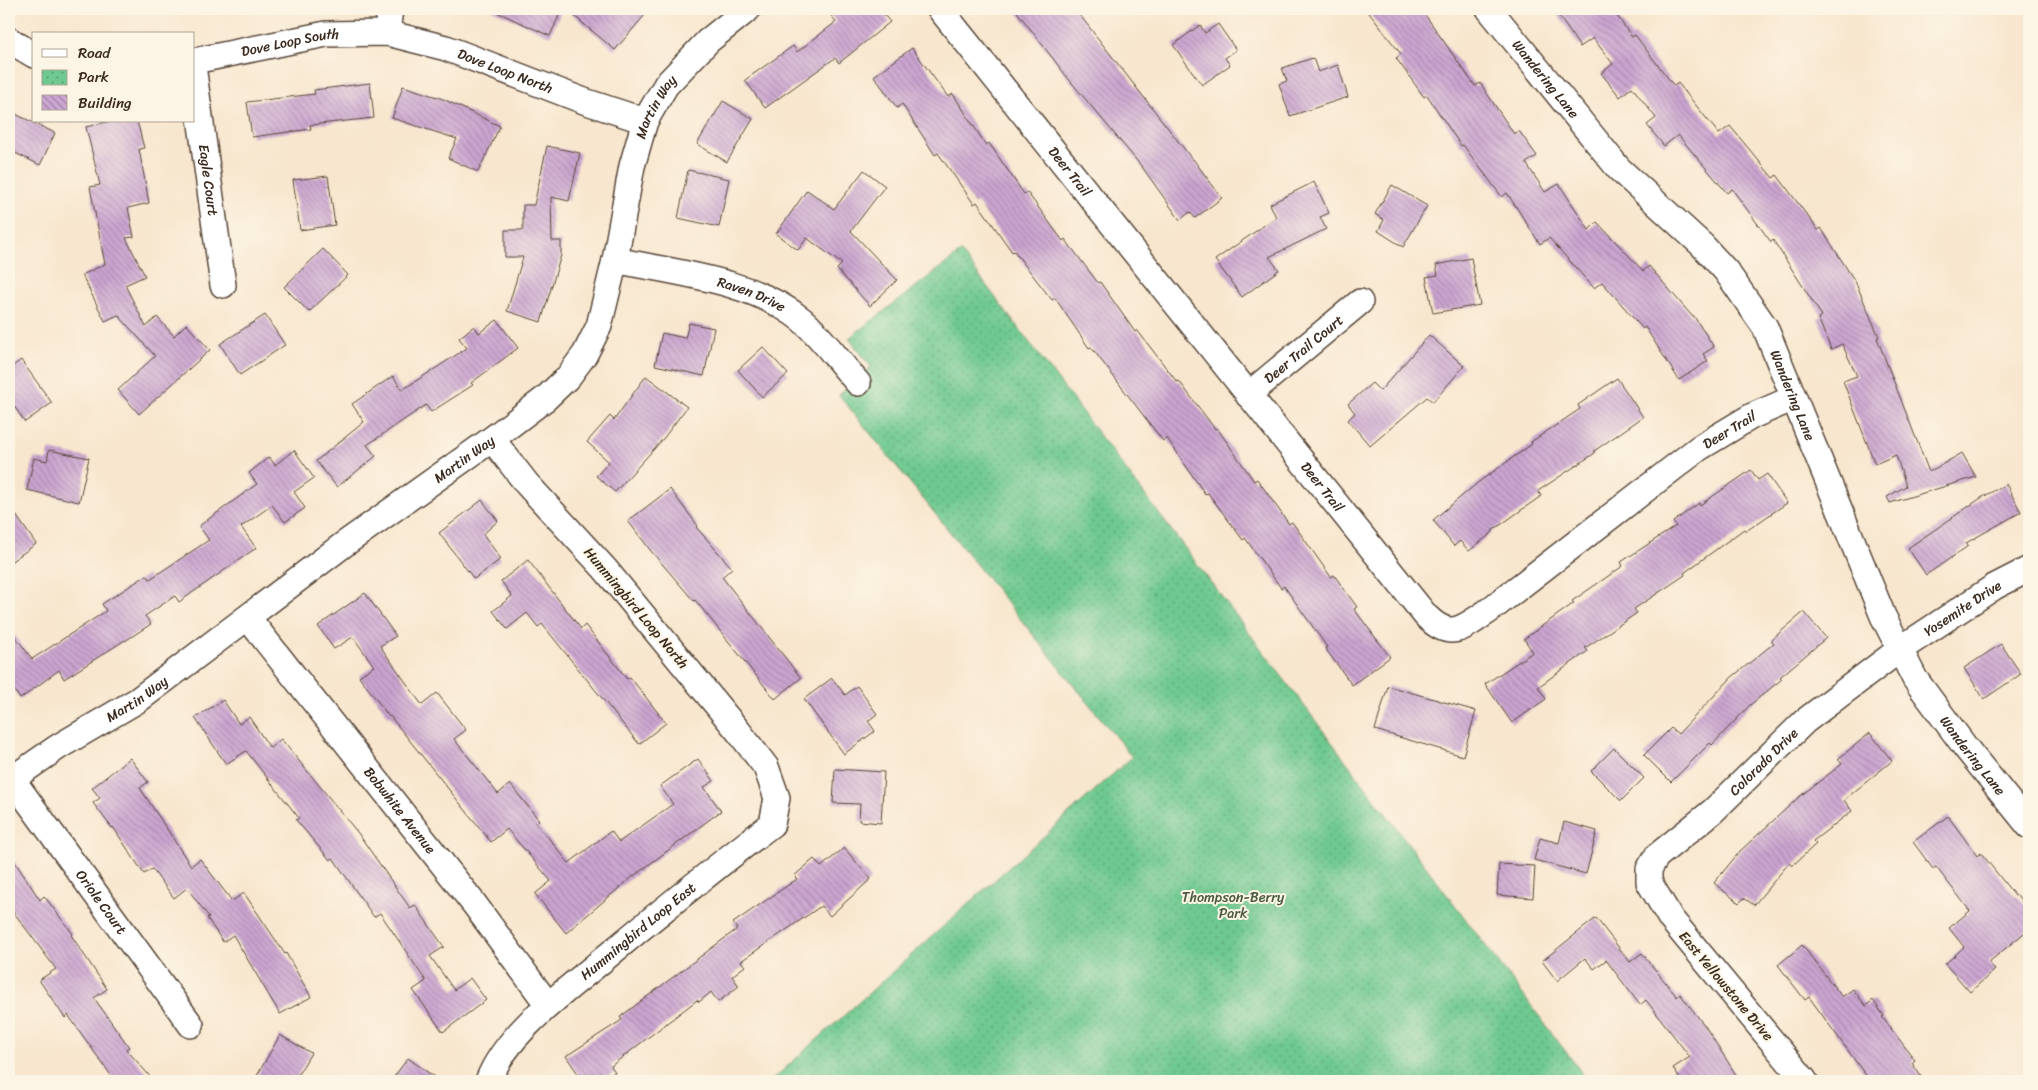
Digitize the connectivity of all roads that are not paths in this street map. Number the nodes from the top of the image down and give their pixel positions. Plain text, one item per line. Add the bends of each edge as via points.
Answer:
1 (748, 9) edge
2 (940, 9) edge
3 (1489, 9) edge
4 (389, 21) edge
5 (9, 40) edge
6 (32, 54) edge
7 (195, 61) edge
8 (195, 80) edge
9 (645, 121) junction
10 (615, 260) junction
11 (223, 285) dead end
12 (1360, 302) dead end
13 (858, 383) dead end
14 (1248, 395) junction
15 (1794, 398) junction
16 (492, 439) junction
17 (2029, 569) edge
18 (248, 618) junction
19 (1899, 650) junction
20 (11, 780) edge
21 (773, 783) joint
22 (2029, 826) edge
23 (1653, 888) joint
24 (548, 1005) junction
25 (191, 1025) dead end
26 (488, 1081) edge
27 (1805, 1081) edge

1 - 9 street, Martin Way via 708,41 666,85
2 - 14 street, Deer Trail
3 - 15 street, Wandering Lane via 1619,168 1726,271 1765,327
4 - 7 street, Dove Loop South
4 - 9 street, Dove Loop North via 446,48
5 - 6 street
8 - 11 street, Eagle Court
9 - 10 street, Martin Way via 632,166
10 - 13 street, Raven Drive via 723,283 767,298 803,322
10 - 16 street, Martin Way via 599,326 586,354 546,398
12 - 14 street, Deer Trail Court
14 - 15 street, Deer Trail via 1426,616 1446,631 1461,628 1488,612 1699,448 1752,416
15 - 19 street, Wandering Lane
16 - 18 street, Martin Way
16 - 21 street, Hummingbird Loop North via 739,732 766,767
17 - 19 street, Yosemite Drive via 1994,586
18 - 20 street, Martin Way via 138,700 58,747
18 - 24 street, Bobwhite Avenue via 475,905
19 - 22 street, Wandering Lane via 1921,687 1966,748
19 - 23 street, Colorado Drive via 1805,721 1713,811 1657,856 1649,869 1649,882
20 - 25 street, Oriole Court
21 - 24 street, Hummingbird Loop East via 777,798 772,824 673,900
23 - 27 street, East Yellowstone Drive via 1670,919
24 - 26 street, Hummingbird Loop East via 508,1046

